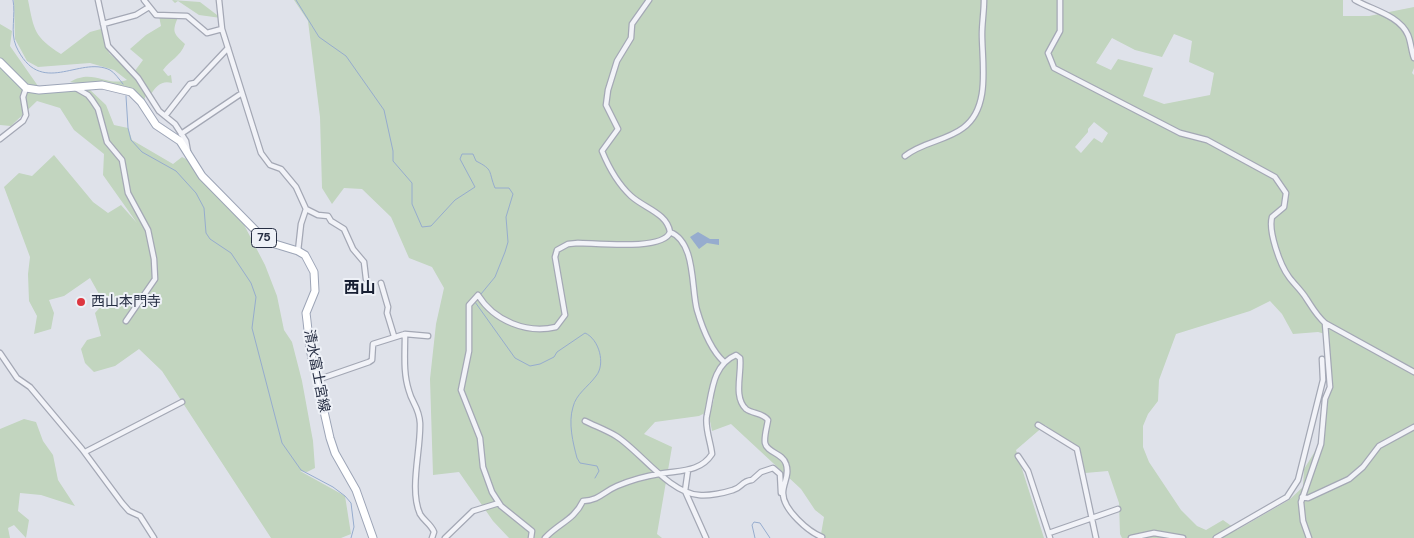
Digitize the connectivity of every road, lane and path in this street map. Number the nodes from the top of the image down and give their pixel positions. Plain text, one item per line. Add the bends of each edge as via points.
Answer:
1 (98, 0) edge
2 (144, 0) edge
3 (219, 0) edge
4 (649, 0) edge
5 (984, 0) edge
6 (1060, 0) edge
7 (1355, 0) edge
8 (149, 7) junction
9 (103, 24) junction
10 (222, 30) junction
11 (228, 48) junction
12 (1412, 50) edge
13 (1414, 58) edge
14 (0, 62) edge
15 (74, 87) junction
16 (26, 88) junction
17 (242, 93) junction
18 (150, 97) junction
19 (144, 106) junction
20 (165, 116) junction
21 (181, 134) junction
22 (0, 139) edge
23 (188, 152) junction
24 (905, 156) dead end
25 (306, 209) junction
26 (670, 232) junction
27 (298, 251) junction
28 (381, 283) dead end
29 (370, 288) dead end
30 (126, 321) dead end
31 (1324, 323) junction
32 (405, 334) junction
33 (394, 336) junction
34 (428, 336) dead end
35 (0, 353) edge
36 (1322, 359) dead end
37 (724, 362) junction
38 (1414, 372) edge
39 (316, 380) junction
40 (182, 402) dead end
41 (585, 421) dead end
42 (1038, 425) dead end
43 (1414, 427) edge
44 (85, 452) junction
45 (1018, 456) dead end
46 (688, 470) junction
47 (658, 474) junction
48 (686, 491) junction
49 (1302, 497) junction
50 (783, 499) junction
51 (499, 503) junction
52 (1118, 509) dead end
53 (1093, 518) junction
54 (1050, 536) edge
55 (822, 537) edge
56 (154, 538) edge
57 (373, 538) edge
58 (432, 538) edge
59 (446, 538) edge
60 (532, 538) edge
61 (545, 538) edge
62 (706, 538) edge
63 (1096, 538) edge
64 (1131, 538) edge
65 (1183, 538) edge
66 (1216, 538) edge
67 (1310, 538) edge

1 - 9 street
2 - 8 street
3 - 10 street
4 - 26 street via 632,24 631,38 613,69 606,105 618,129 602,151 624,189 662,217
5 - 24 street via 982,88 975,114 962,129
6 - 31 street via 1060,31 1048,53 1054,68 1180,132 1207,140 1275,177 1286,193 1284,207 1271,221 1272,236 1282,266
7 - 12 street via 1391,17 1402,26
8 - 9 street via 136,15
8 - 10 street via 156,15 187,16 207,33
9 - 18 street via 108,46 138,78
10 - 11 street
11 - 17 street
11 - 20 street via 195,83 190,84
12 - 13 street
14 - 16 main road
15 - 16 main road, 75
15 - 19 main road, 75 via 102,85 122,89 136,96
15 - 30 street via 88,95 98,110 107,142 122,160 128,193 148,230 155,278
16 - 22 street via 23,121
17 - 21 street
17 - 25 street via 261,153 270,166 281,169 296,187
18 - 19 street
18 - 20 street
19 - 23 main road, 75 via 156,124 175,136
20 - 21 street
21 - 23 street
23 - 27 main road, 75 via 202,176 260,235
25 - 27 street
25 - 29 street via 328,216 330,221 344,229 353,249 364,262
26 - 37 street via 686,249 700,318 711,344
26 - 51 street via 664,239 651,243 578,243 557,250 555,257 565,315 556,327 536,330 516,325 489,310 479,297 470,305 469,351 461,390 480,438 485,476
27 - 39 main road, 清水富士宮線 via 308,260 315,281 315,291 306,313
28 - 33 street
31 - 38 street
31 - 49 street via 1330,387 1325,399 1321,444
32 - 33 street
32 - 34 street
32 - 58 street via 404,372 409,392 418,406 420,423 417,496 420,514 434,532
33 - 39 street via 373,344 369,362
35 - 44 street via 17,378 30,387
36 - 66 street via 1323,380 1294,488 1288,497
37 - 46 street via 715,376 707,416 712,454 707,461
37 - 50 street via 736,355 740,358 740,398 747,410 768,420 765,442 782,457 788,473
39 - 57 main road, 清水富士宮線 via 335,453 356,490
40 - 44 street
41 - 47 street via 617,437
42 - 53 street via 1077,449
43 - 49 street via 1384,442 1364,467 1340,484 1308,498
44 - 56 street via 122,503 140,516
45 - 54 street via 1028,471
46 - 47 street
46 - 48 street
47 - 48 street
47 - 61 street via 619,485 596,500 583,501 577,514
48 - 50 street via 706,495 732,490 773,468 780,474
48 - 62 street
49 - 67 street via 1303,521
50 - 55 street via 803,526
51 - 59 street via 473,511
51 - 60 street via 526,524 532,531
52 - 53 street
53 - 54 street
53 - 63 street
64 - 65 street via 1154,533

